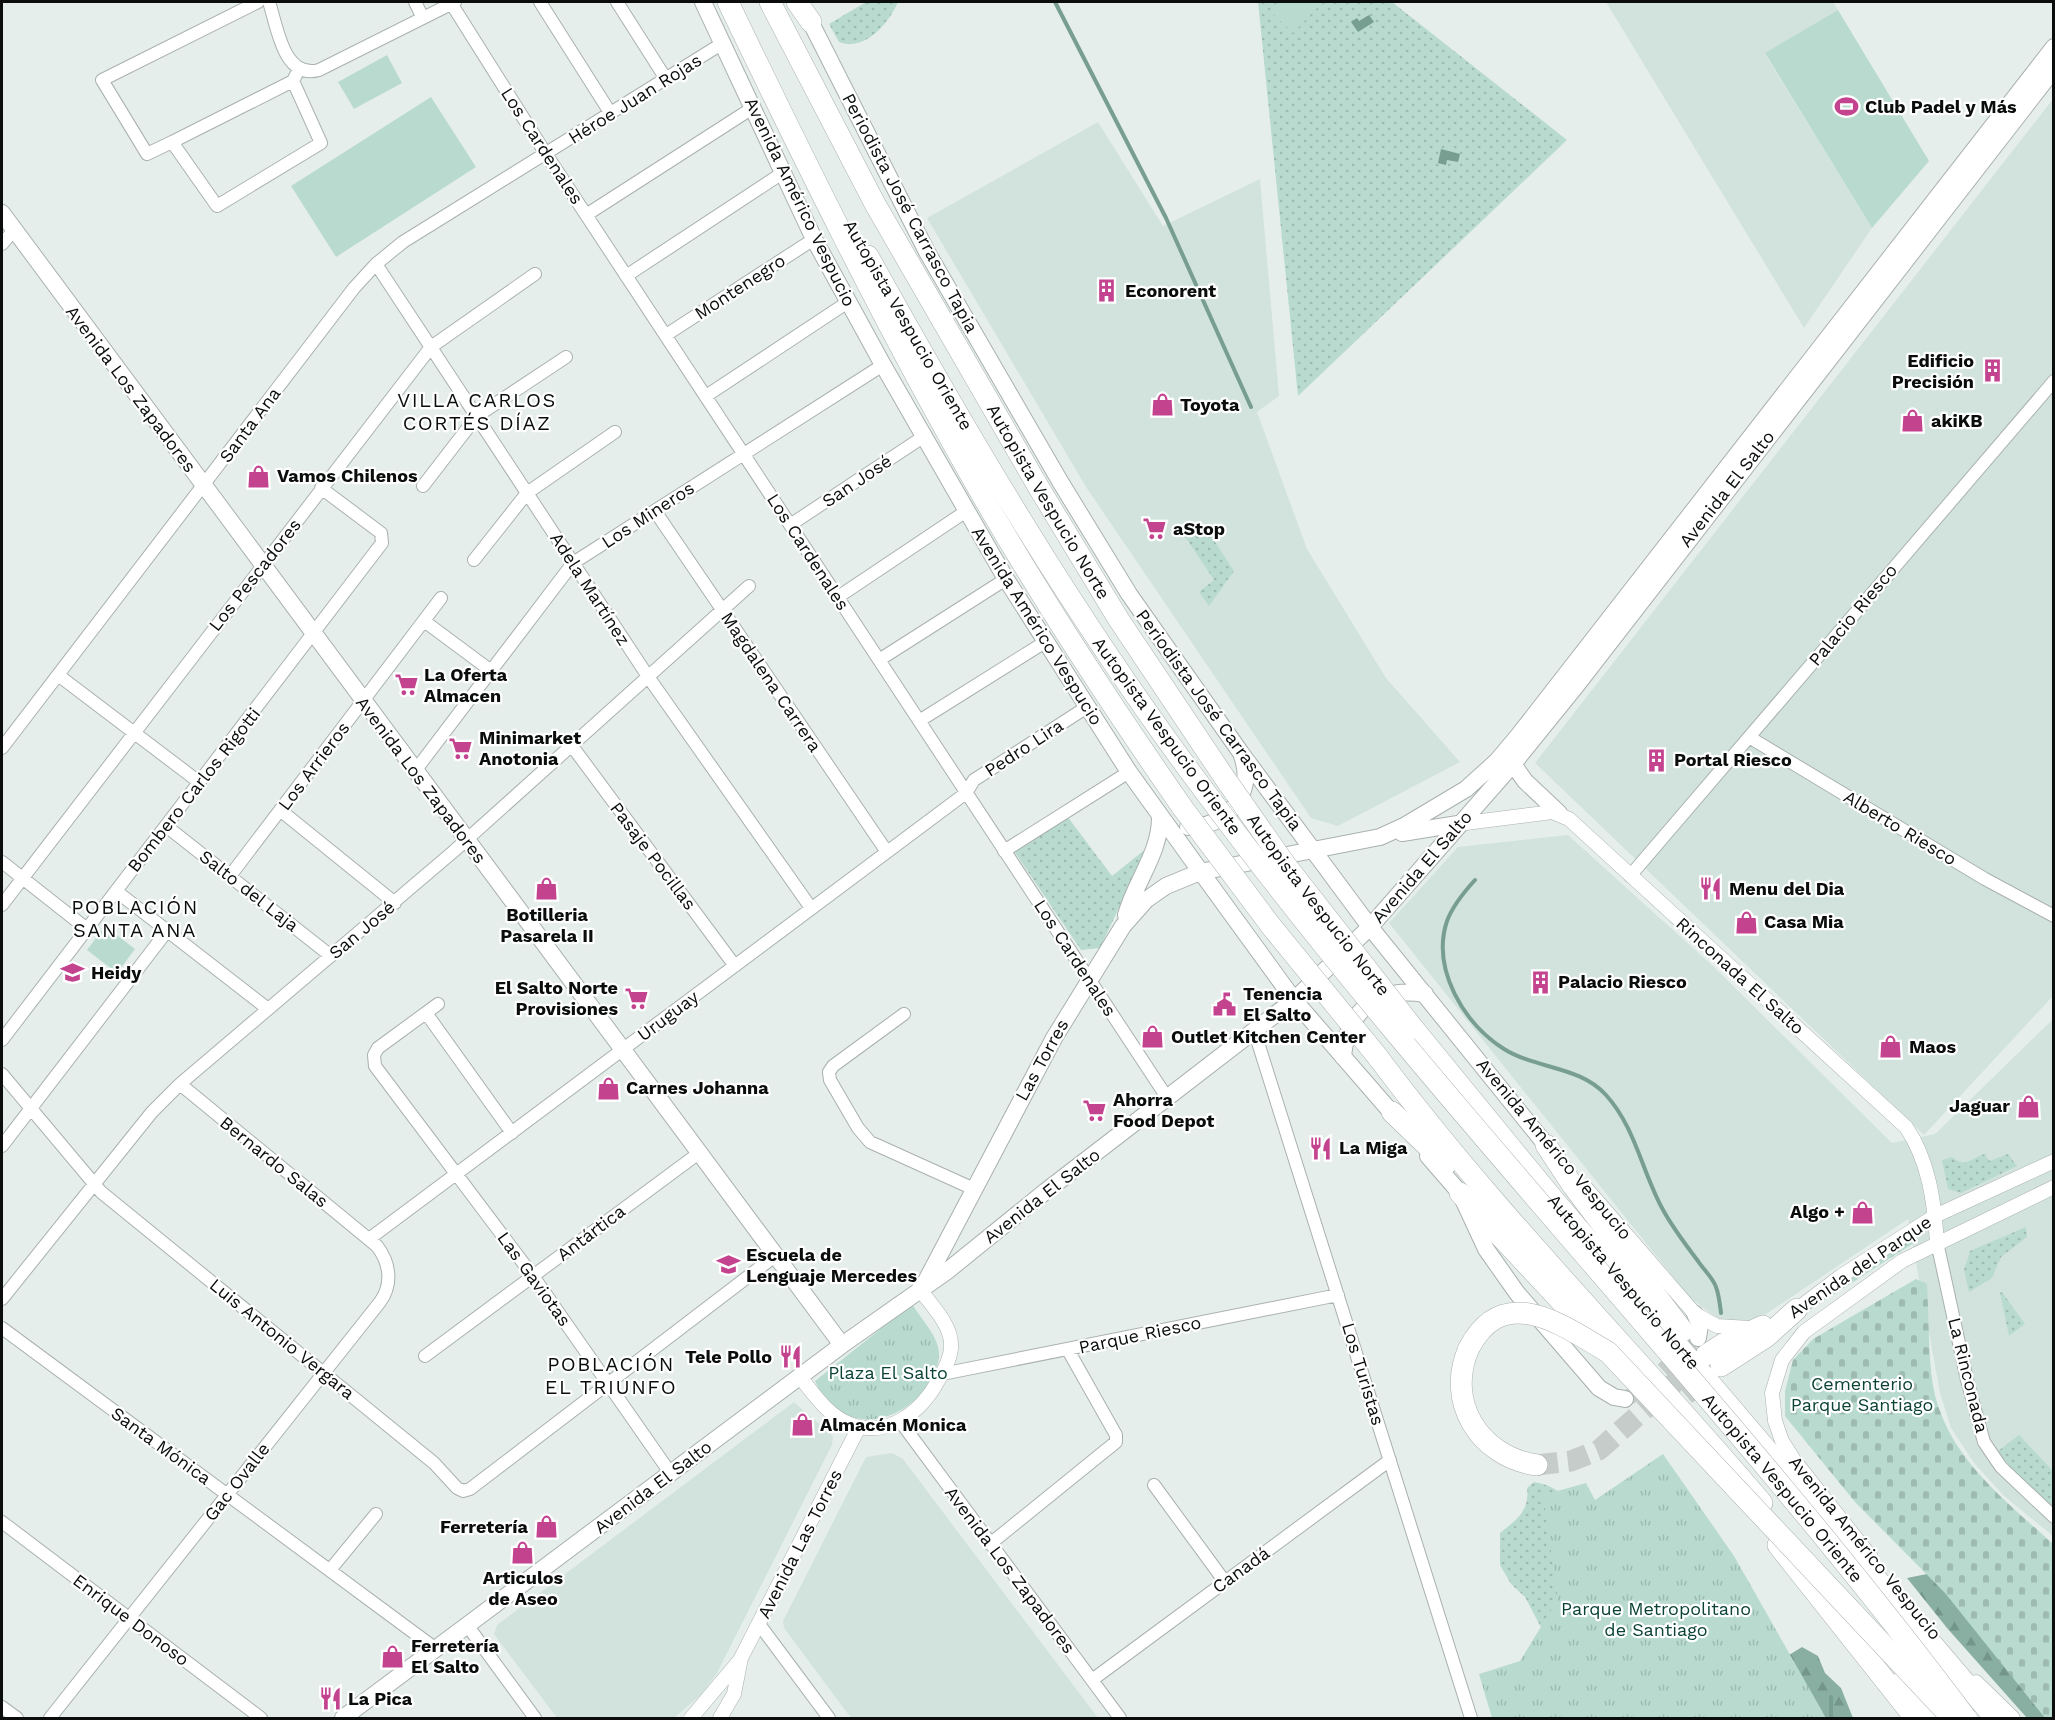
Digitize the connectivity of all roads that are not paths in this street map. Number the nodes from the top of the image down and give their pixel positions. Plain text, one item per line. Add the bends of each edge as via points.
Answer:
1 (258, 2) edge
2 (269, 2) edge
3 (415, 2) edge
4 (453, 2) edge
5 (540, 2) edge
6 (617, 2) edge
7 (703, 2) edge
8 (728, 2) edge
9 (770, 2) edge
10 (799, 2) edge
11 (423, 18) junction
12 (811, 22) joint
13 (723, 43) junction
14 (2054, 47) edge
15 (2054, 69) edge
16 (296, 75) junction
17 (666, 79) junction
18 (754, 107) junction
19 (611, 114) junction
20 (171, 142) junction
21 (801, 149) junction
22 (546, 154) junction
23 (784, 172) junction
24 (2, 213) edge
25 (586, 215) junction
26 (14, 230) junction
27 (814, 239) junction
28 (2, 243) edge
29 (376, 264) junction
30 (535, 274) dead end
31 (626, 276) junction
32 (848, 303) junction
33 (666, 335) junction
34 (431, 346) junction
35 (566, 357) dead end
36 (883, 365) junction
37 (2054, 381) edge
38 (706, 396) junction
39 (477, 416) junction
40 (615, 432) dead end
41 (923, 437) junction
42 (743, 454) junction
43 (204, 486) junction
44 (423, 486) dead end
45 (321, 488) junction
46 (527, 493) junction
47 (655, 511) junction
48 (966, 512) junction
49 (790, 525) junction
50 (474, 560) dead end
51 (573, 562) junction
52 (262, 565) junction
53 (1006, 579) junction
54 (749, 586) dead end
55 (838, 597) junction
56 (441, 598) dead end
57 (723, 610) junction
58 (424, 621) junction
59 (313, 634) junction
60 (1045, 642) junction
61 (879, 660) junction
62 (490, 670) junction
63 (58, 675) junction
64 (649, 678) junction
65 (362, 702) junction
66 (1087, 707) junction
67 (920, 722) junction
68 (134, 732) junction
69 (1749, 737) junction
70 (572, 746) junction
71 (2, 748) edge
72 (1241, 753) junction
73 (1513, 764) junction
74 (415, 771) junction
75 (1129, 771) junction
76 (199, 782) junction
77 (966, 793) junction
78 (280, 810) junction
79 (1559, 813) junction
80 (1160, 815) junction
81 (1458, 824) junction
82 (166, 826) junction
83 (1380, 837) junction
84 (466, 840) junction
85 (1004, 851) junction
86 (1314, 851) junction
87 (887, 852) junction
88 (2, 862) edge
89 (1245, 864) junction
90 (1200, 872) junction
91 (230, 876) junction
92 (1630, 876) junction
93 (22, 878) junction
94 (116, 891) junction
95 (1222, 900) junction
96 (394, 903) junction
97 (2, 905) edge
98 (811, 909) junction
99 (2054, 916) edge
100 (1123, 926) junction
101 (1370, 927) junction
102 (87, 928) junction
103 (167, 931) junction
104 (331, 956) junction
105 (735, 966) junction
106 (1089, 979) junction
107 (1425, 994) junction
108 (1294, 1000) junction
109 (438, 1004) dead end
110 (268, 1009) junction
111 (426, 1013) junction
112 (904, 1014) dead end
113 (1254, 1030) junction
114 (2, 1040) edge
115 (623, 1050) junction
116 (1342, 1057) junction
117 (2, 1074) edge
118 (180, 1084) junction
119 (1168, 1099) junction
120 (29, 1109) junction
121 (1392, 1112) junction
122 (512, 1133) junction
123 (1546, 1145) junction
124 (2, 1146) edge
125 (699, 1153) junction
126 (2054, 1161) edge
127 (456, 1174) junction
128 (93, 1184) junction
129 (2054, 1187) edge
130 (974, 1189) junction
131 (1460, 1193) junction
132 (1935, 1216) junction
133 (369, 1239) junction
134 (1937, 1242) junction
135 (775, 1256) junction
136 (533, 1276) junction
137 (1565, 1283) junction
138 (922, 1287) junction
139 (1338, 1295) junction
140 (2, 1299) edge
141 (1797, 1309) junction
142 (1695, 1314) junction
143 (1763, 1326) junction
144 (2, 1328) edge
145 (1810, 1328) joint
146 (842, 1345) junction
147 (1068, 1350) junction
148 (1608, 1352) junction
149 (1708, 1353) junction
150 (424, 1356) dead end
151 (323, 1373) junction
152 (942, 1374) junction
153 (800, 1377) junction
154 (609, 1383) junction
155 (1624, 1399) dead end
156 (1730, 1406) junction
157 (900, 1421) junction
158 (859, 1427) junction
159 (1390, 1460) junction
160 (1537, 1465) tunnel mouth
161 (671, 1474) junction
162 (1154, 1485) dead end
163 (227, 1495) junction
164 (1751, 1512) dead end
165 (375, 1514) dead end
166 (2054, 1517) edge
167 (2, 1522) edge
168 (990, 1544) junction
169 (330, 1570) junction
170 (1225, 1582) junction
171 (129, 1619) junction
172 (759, 1624) junction
173 (467, 1625) junction
174 (436, 1649) junction
175 (740, 1660) junction
176 (1092, 1680) junction
177 (2, 1707) edge
178 (17, 1719) edge
179 (50, 1719) edge
180 (261, 1719) edge
181 (343, 1719) edge
182 (535, 1719) edge
183 (691, 1719) edge
184 (720, 1719) edge
185 (829, 1719) edge
186 (1120, 1719) edge
187 (1471, 1719) edge
188 (1915, 1719) edge
189 (1935, 1719) edge
190 (1952, 1719) edge
191 (1966, 1719) edge
192 (1995, 1719) edge
193 (2013, 1719) edge

1 - 20 street via 102,80 147,154
2 - 16 street
3 - 11 street
4 - 11 street
4 - 22 street, Los Cardenales
5 - 19 street
6 - 17 street
7 - 13 main road, Avenida Américo Vespucio
8 - 21 highway
9 - 156 highway, Autopista Vespucio Norte, bridge via 875,204 1039,488 1119,620 1224,777 1291,872 1413,1028
10 - 12 highway
11 - 16 street via 319,70
12 - 72 main road, Periodista José Carrasco Tapia via 927,252 1061,483 1153,630
13 - 17 street, Héroe Juan Rojas
13 - 18 main road, Avenida Américo Vespucio
14 - 83 main road, Avenida El Salto via 1497,761 1447,802
15 - 73 main road, Avenida El Salto
16 - 20 street
16 - 20 street via 321,143 217,206
17 - 19 street, Héroe Juan Rojas
18 - 23 main road, Avenida Américo Vespucio
18 - 25 street
19 - 22 street, Héroe Juan Rojas
21 - 137 highway, bridge via 889,327 966,468 1092,674 1182,807 1270,926 1488,1196
21 - 191 highway, Autopista Vespucio Oriente, bridge via 835,199 1068,595 1203,789 1384,1020 1768,1467
22 - 25 street, Los Cardenales
22 - 29 street, Santa Ana via 403,242
23 - 27 main road, Avenida Américo Vespucio
23 - 31 street
24 - 26 main road, Avenida Los Zapadores
25 - 31 street, Los Cardenales
26 - 28 street
26 - 43 main road, Avenida Los Zapadores
27 - 32 main road, Avenida Américo Vespucio
27 - 33 street, Montenegro
29 - 34 street, Adela Martínez
29 - 43 street, Santa Ana
30 - 34 street, Los Pescadores
31 - 33 street, Los Cardenales
32 - 36 main road, Avenida Américo Vespucio
32 - 38 street
33 - 38 street, Los Cardenales
34 - 39 street, Adela Martínez
34 - 45 street, Los Pescadores
35 - 39 street
36 - 41 main road, Avenida Américo Vespucio
36 - 42 street, Los Mineros
37 - 69 street, Palacio Riesco
38 - 42 street, Los Cardenales
39 - 44 street
39 - 46 street, Adela Martínez
40 - 46 street
41 - 48 main road, Avenida Américo Vespucio
41 - 49 street, San José
42 - 47 street, Los Mineros
42 - 49 street, Los Cardenales
43 - 52 main road, Avenida Los Zapadores
43 - 63 street, Santa Ana
45 - 52 street, Los Pescadores
45 - 59 street, Bombero Carlos Rigotti via 384,538
46 - 50 street
46 - 51 street, Adela Martínez
47 - 51 street, Los Mineros
47 - 57 street, Magdalena Carrera
48 - 53 main road, Avenida Américo Vespucio
48 - 55 street
49 - 55 street, Los Cardenales
51 - 62 street, Los Mineros
51 - 64 street, Adela Martínez
52 - 59 main road, Avenida Los Zapadores
52 - 68 street, Los Pescadores
53 - 60 main road, Avenida Américo Vespucio
53 - 61 street
54 - 57 street, San José
55 - 61 street, Los Cardenales
56 - 58 street, Los Arrieros
57 - 64 street, San José
57 - 87 street, Magdalena Carrera
58 - 62 street
58 - 65 street, Los Arrieros
59 - 65 main road, Avenida Los Zapadores
59 - 76 street, Bombero Carlos Rigotti
60 - 66 main road, Avenida Américo Vespucio
60 - 67 street
61 - 67 street, Los Cardenales
62 - 74 street, Los Mineros
63 - 68 street
63 - 71 street, Santa Ana
64 - 70 street, San José
64 - 98 street, Adela Martínez
65 - 74 main road, Avenida Los Zapadores
65 - 78 street, Los Arrieros
66 - 75 main road, Avenida Américo Vespucio
66 - 77 street, Pedro Lira via 974,780
67 - 77 street, Los Cardenales
68 - 76 street
68 - 93 street, Los Pescadores
69 - 92 street, Palacio Riesco
69 - 99 street, Alberto Riesco via 1985,879
70 - 84 street, San José
70 - 105 street, Pasaje Pocillas
72 - 80 main road via 1246,776 1243,791 1225,816 1212,824 1188,827
72 - 86 main road, Periodista José Carrasco Tapia
73 - 79 main road
73 - 81 main road, Avenida El Salto
74 - 84 main road, Avenida Los Zapadores
75 - 80 main road, Avenida Américo Vespucio
75 - 85 street
76 - 82 street, Bombero Carlos Rigotti
77 - 85 street, Los Cardenales
77 - 87 street, Uruguay
78 - 91 street, Los Arrieros
78 - 96 street
79 - 81 street
79 - 92 street, Rinconada El Salto
80 - 90 main road, Avenida Américo Vespucio
80 - 100 main road via 1155,852
81 - 83 main road
81 - 101 main road, Avenida El Salto
82 - 91 street, Salto del Laja
82 - 94 street, Bombero Carlos Rigotti
83 - 86 main road, Avenida El Salto
84 - 96 street, San José
84 - 115 main road, Avenida Los Zapadores
85 - 106 street, Los Cardenales
86 - 89 main road, Avenida El Salto
86 - 101 main road, Periodista José Carrasco Tapia
87 - 98 street, Uruguay
88 - 93 street
89 - 90 main road, Avenida El Salto
89 - 95 main road via 1222,881
90 - 95 main road, Avenida Américo Vespucio
90 - 100 main road, Las Torres via 1156,892
91 - 104 street, Salto del Laja
92 - 132 street, Rinconada El Salto via 1906,1127 1919,1147
93 - 97 street, Los Pescadores
93 - 102 street
94 - 102 street, Bombero Carlos Rigotti
94 - 103 street
95 - 108 main road, Avenida Américo Vespucio
96 - 104 street, San José
98 - 105 street, Uruguay
100 - 106 main road, Las Torres
101 - 107 main road, Avenida Américo Vespucio
101 - 108 main road, Avenida El Salto
102 - 114 street, Bombero Carlos Rigotti
103 - 110 street
103 - 120 street
104 - 110 street, San José
105 - 115 street, Uruguay
106 - 119 street, Los Cardenales
106 - 130 main road, Las Torres
107 - 116 main road via 1395,993 1368,1005 1349,1028
107 - 123 main road, Avenida Américo Vespucio
108 - 113 main road, Avenida El Salto
108 - 116 main road, Avenida Américo Vespucio
109 - 111 street
110 - 118 street, San José
111 - 122 street
111 - 127 street, Las Gaviotas via 378,1048 374,1061
112 - 130 street via 833,1066 829,1072 831,1080 870,1142
113 - 119 main road, Avenida El Salto
113 - 139 street, Los Turistas
115 - 122 street, Uruguay
115 - 125 main road, Avenida Los Zapadores
116 - 121 main road, Avenida Américo Vespucio
117 - 120 street, Luis Antonio Vergara
118 - 128 street, San José
118 - 133 street, Bernardo Salas
119 - 138 main road, Avenida El Salto
120 - 124 street
120 - 128 street, Luis Antonio Vergara
121 - 131 main road, Avenida Américo Vespucio
121 - 137 highway
122 - 127 street, Uruguay
123 - 142 street, Avenida Américo Vespucio
123 - 156 highway via 1672,1316
125 - 135 main road, Avenida Los Zapadores
125 - 136 street, Antártica
126 - 132 street, Avenida del Parque
127 - 133 street, Uruguay
127 - 136 street, Las Gaviotas
128 - 140 street, San José
128 - 151 street, Luis Antonio Vergara
129 - 134 street, Avenida del Parque
130 - 138 main road, Las Torres via 945,1251
131 - 148 highway, bridge
131 - 155 main road, Avenida Américo Vespucio via 1486,1249 1517,1293 1599,1388
132 - 134 street, Rinconada El Salto
132 - 141 street, Avenida del Parque
133 - 151 street, Gac Ovalle via 386,1262 387,1289
134 - 145 street, Avenida del Parque via 1902,1261
134 - 166 street, La Rinconada via 1984,1442 2001,1467
135 - 146 main road, Avenida Los Zapadores
135 - 154 street
136 - 150 street, Antártica
136 - 154 street, Las Gaviotas
137 - 189 highway via 1722,1455 1821,1572
138 - 146 main road, Avenida El Salto
138 - 152 street via 950,1336 950,1352
139 - 147 street, Parque Riesco
139 - 159 street, Los Turistas
141 - 143 street, Avenida del Parque
141 - 149 highway via 1766,1337
142 - 143 street, Avenida Américo Vespucio via 1729,1329
142 - 149 main road
143 - 149 highway
144 - 163 street, Santa Mónica
145 - 193 street, Avenida Américo Vespucio via 1788,1349 1775,1380 1773,1407 1782,1441 1919,1618
146 - 153 main road, Avenida El Salto
147 - 152 street, Parque Riesco
147 - 168 street via 1116,1435 1116,1442
148 - 160 highway, bridge via 1549,1318 1525,1312 1489,1322 1469,1347 1460,1384 1471,1421 1498,1450 1518,1461
148 - 190 highway, bridge
151 - 154 street, Luis Antonio Vergara via 463,1491
151 - 163 street, Gac Ovalle
152 - 157 street via 929,1396
153 - 158 street via 832,1413
153 - 161 main road, Avenida El Salto
154 - 161 street, Las Gaviotas
156 - 192 highway, Autopista Vespucio Norte
157 - 158 street via 875,1429
157 - 168 street, Avenida Los Zapadores
158 - 172 street, Avenida Las Torres
159 - 170 street, Canadá
159 - 187 street, Los Turistas
161 - 173 main road, Avenida El Salto
162 - 170 street
163 - 169 street, Santa Mónica
163 - 171 street, Gac Ovalle
164 - 188 highway
165 - 169 street
167 - 171 street, Enrique Donoso
168 - 176 street, Avenida Los Zapadores
169 - 174 street, Santa Mónica
170 - 176 street, Canadá
171 - 179 street, Gac Ovalle
171 - 180 street, Enrique Donoso
172 - 175 street, Avenida Las Torres
172 - 185 street
173 - 174 main road, Avenida El Salto
173 - 182 street
174 - 181 main road, Avenida El Salto
175 - 183 street, Avenida Las Torres
175 - 184 street, Avenida Las Torres via 734,1694
176 - 186 street, Avenida Los Zapadores
177 - 178 street

